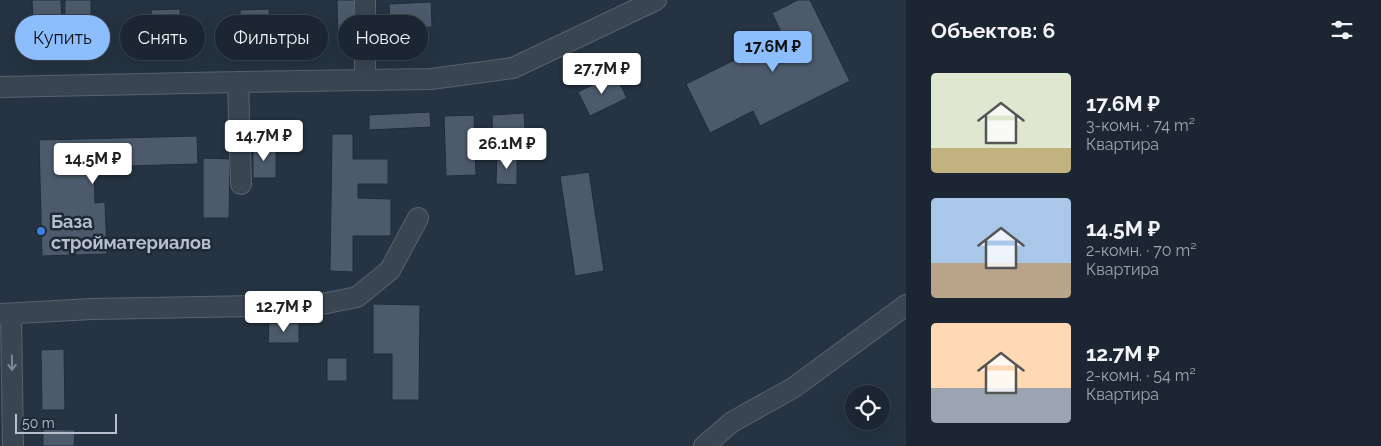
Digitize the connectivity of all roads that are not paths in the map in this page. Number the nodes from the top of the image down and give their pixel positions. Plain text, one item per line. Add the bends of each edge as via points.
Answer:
1 (365, 0) edge
2 (656, 0) edge
3 (365, 80) junction
4 (238, 82) junction
5 (0, 87) edge
6 (241, 184) dead end
7 (418, 218) dead end
8 (906, 305) edge
9 (6, 314) edge
10 (6, 420) edge
11 (13, 446) edge
12 (704, 446) edge

1 - 3 street
2 - 3 street via 513,68 431,80
3 - 4 street
4 - 5 street
4 - 6 street
7 - 9 street via 390,270 357,297 317,305 92,309
8 - 12 street via 793,388 732,422
9 -> 10 street
10 - 11 street

